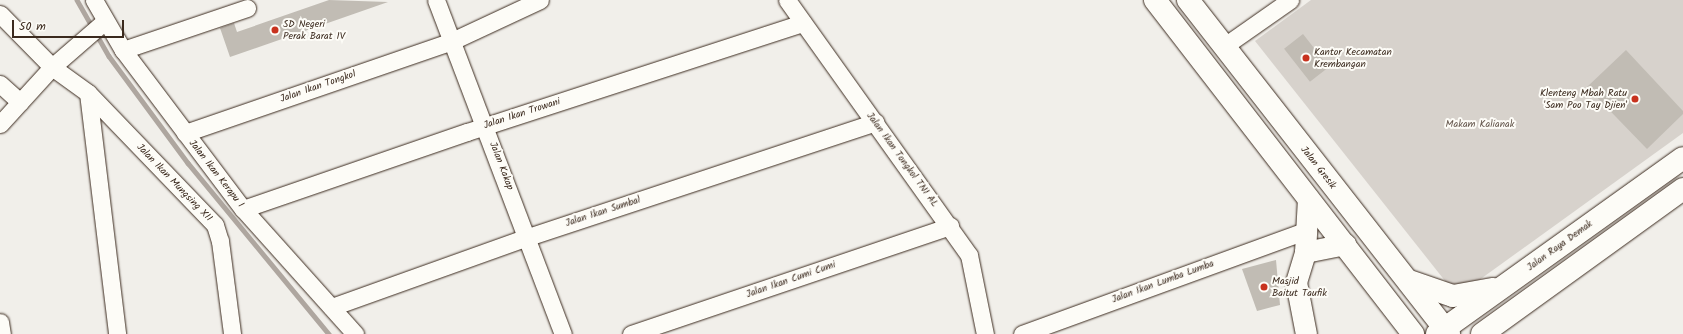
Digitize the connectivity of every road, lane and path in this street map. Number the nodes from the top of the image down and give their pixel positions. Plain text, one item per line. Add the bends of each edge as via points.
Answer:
1 (94, 0) edge
2 (436, 0) edge
3 (540, 0) edge
4 (788, 0) edge
5 (1155, 0) edge
6 (1188, 0) edge
7 (1290, 0) edge
8 (247, 8) dead end
9 (0, 14) edge
10 (803, 23) junction
11 (99, 25) junction
12 (452, 41) junction
13 (1223, 47) junction
14 (123, 50) junction
15 (52, 67) junction
16 (0, 84) edge
17 (88, 93) junction
18 (20, 102) junction
19 (875, 122) junction
20 (0, 124) edge
21 (485, 126) junction
22 (185, 133) junction
23 (1683, 158) edge
24 (1683, 189) edge
25 (1308, 198) junction
26 (243, 209) junction
27 (950, 226) junction
28 (1305, 231) junction
29 (528, 237) junction
30 (1345, 244) junction
31 (1305, 252) junction
32 (1406, 279) junction
33 (1505, 286) junction
34 (332, 307) junction
35 (1522, 307) junction
36 (0, 322) edge
37 (1444, 332) edge
38 (2, 334) edge
39 (117, 334) edge
40 (232, 334) edge
41 (355, 334) edge
42 (562, 334) edge
43 (631, 334) edge
44 (985, 334) edge
45 (1022, 334) edge
46 (1306, 334) edge
47 (1413, 334) edge
48 (1482, 334) edge
49 (1507, 334) edge

1 - 11 street, Jalan Ikan Kerapu I
2 - 12 street, Jalan Kakap
3 - 12 street
4 - 10 street, Jalan Ikan Tongkol TNI AL
5 - 25 highway
6 - 13 highway, Jalan Gresik
7 - 13 street
8 - 14 street
9 - 15 street, Jalan Ikan Mungsing XII
10 - 19 street, Jalan Ikan Tongkol TNI AL
10 - 21 street, Jalan Ikan Trowani
11 - 14 street, Jalan Ikan Kerapu I
11 - 15 street
12 - 21 street, Jalan Kakap
12 - 22 street, Jalan Ikan Tongkol
13 - 32 highway, Jalan Gresik
14 - 22 street, Jalan Ikan Kerapu I
15 - 17 street, Jalan Ikan Mungsing XII
15 - 18 street
16 - 18 street
17 - 39 street
17 - 40 street, Jalan Ikan Mungsing XII via 215,226 220,241
18 - 20 street
19 - 27 street, Jalan Ikan Tongkol TNI AL
19 - 29 street, Jalan Ikan Sumbal
21 - 26 street, Jalan Ikan Trowani
21 - 29 street, Jalan Kakap
22 - 26 street, Jalan Ikan Kerapu I
23 - 33 highway, Jalan Raya Demak
24 - 35 highway
25 - 28 street
25 - 30 highway
26 - 34 street, Jalan Ikan Kerapu I
27 - 43 street, Jalan Ikan Cumi Cumi
27 - 44 street, Jalan Ikan Tongkol TNI AL via 969,255
28 - 31 street
28 - 45 street, Jalan Ikan Lumba Lumba
29 - 34 street, Jalan Ikan Sumbal
29 - 42 street, Jalan Kakap
30 - 31 street
30 - 47 highway
31 - 46 street via 1296,282
32 - 33 highway via 1438,293 1458,296
32 - 37 highway, Jalan Gresik
33 - 37 highway, Jalan Raya Demak
34 - 41 street, Jalan Ikan Kerapu I
35 - 48 highway
35 - 49 highway
36 - 38 street

